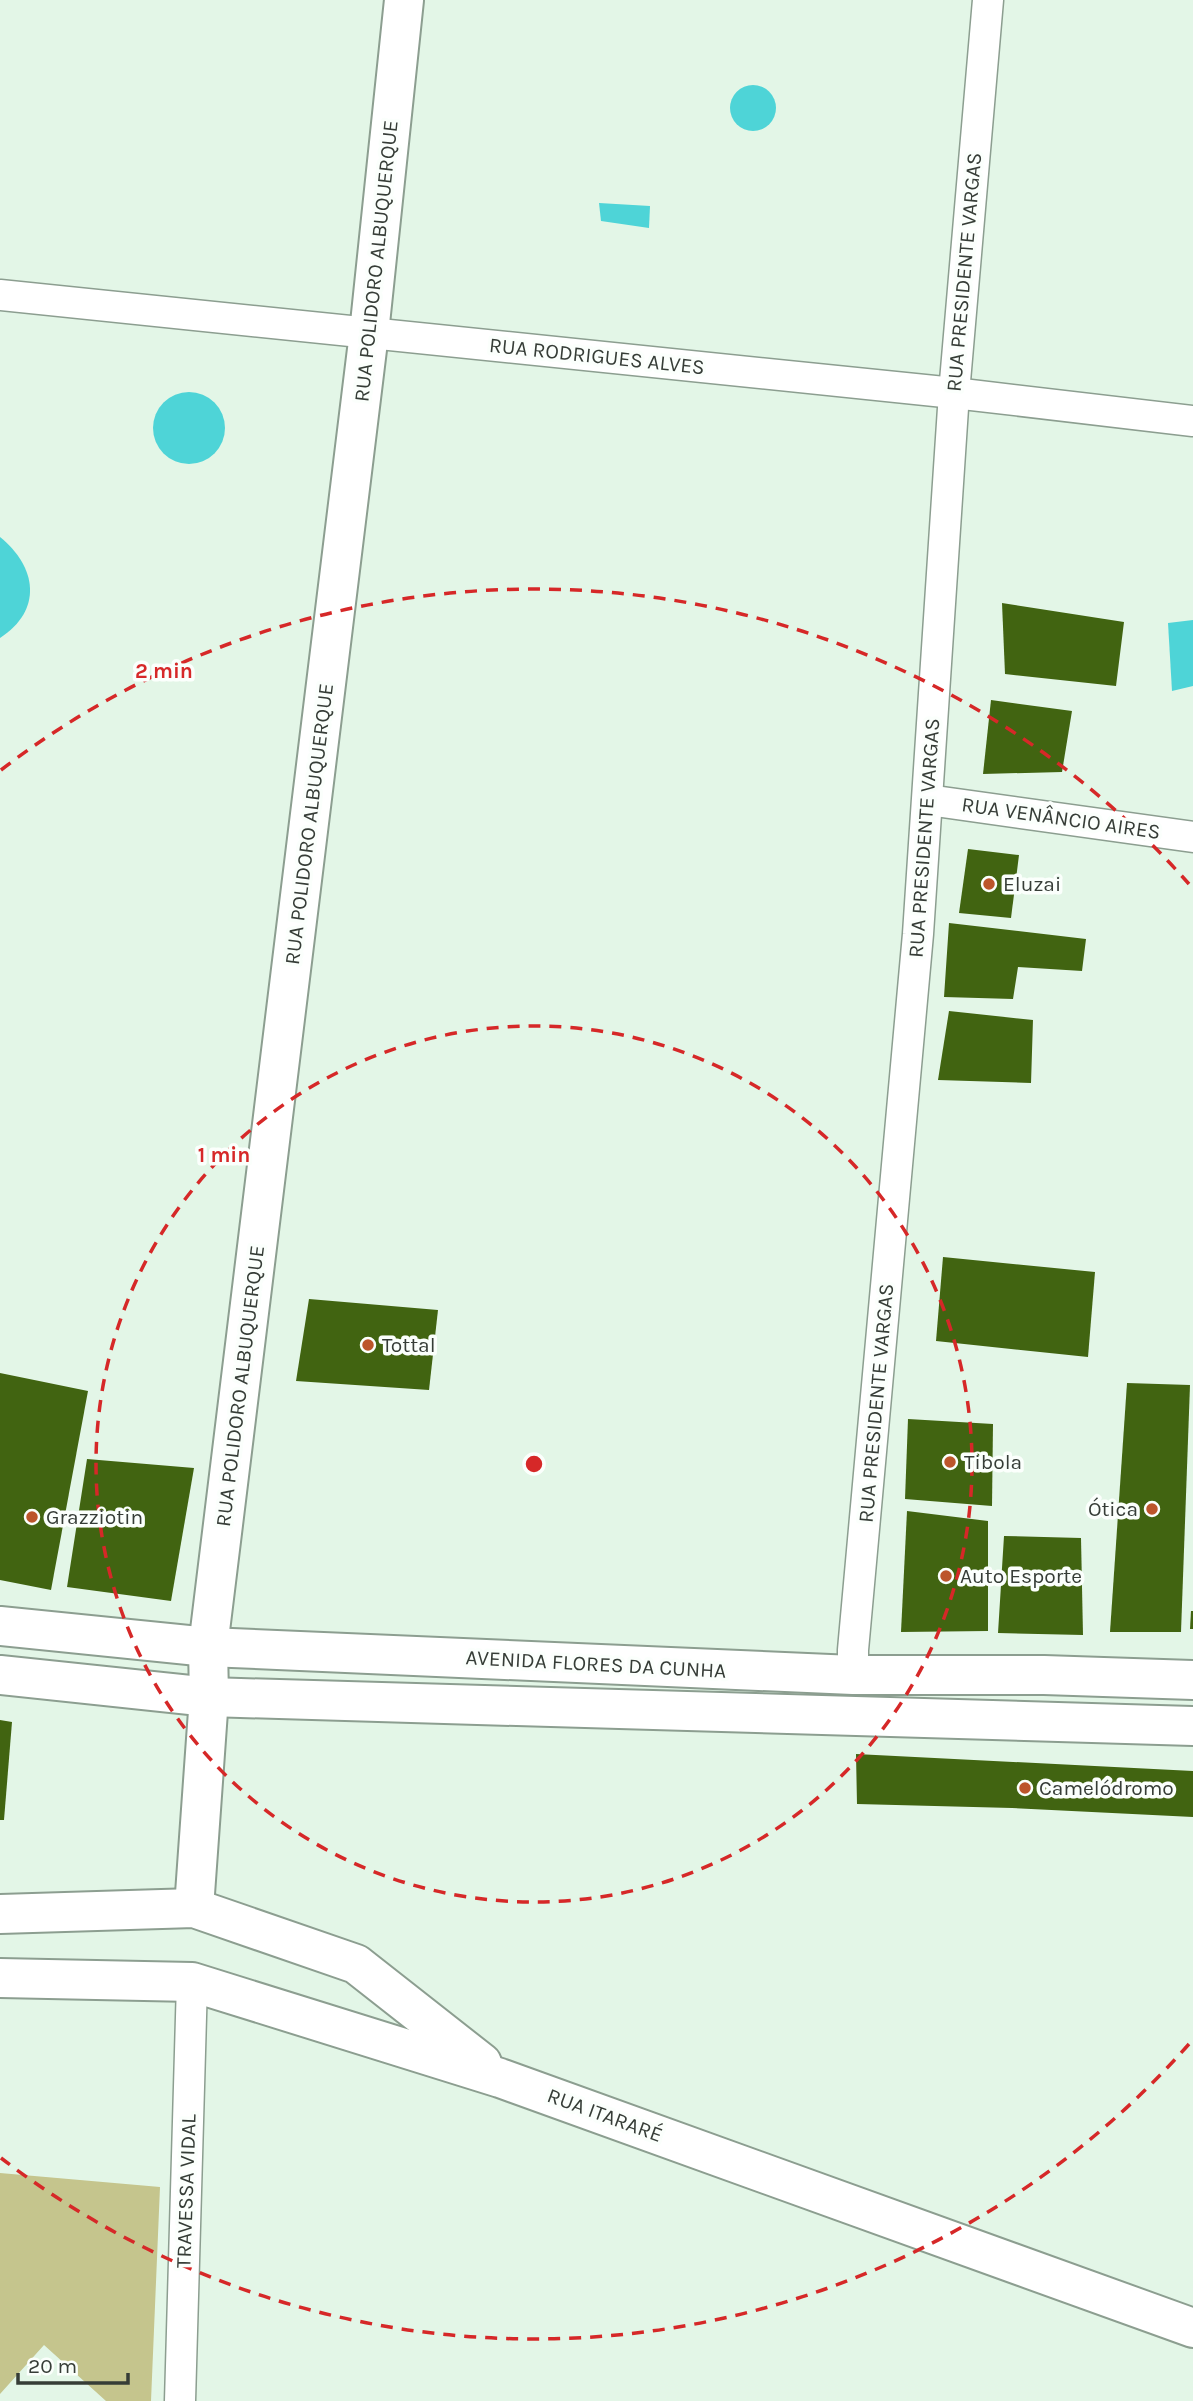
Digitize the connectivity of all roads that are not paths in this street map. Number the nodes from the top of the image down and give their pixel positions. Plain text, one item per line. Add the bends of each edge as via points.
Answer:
1 (404, 0) edge
2 (988, 0) edge
3 (0, 295) edge
4 (369, 333) junction
5 (954, 393) junction
6 (1193, 421) edge
7 (928, 800) junction
8 (1193, 837) edge
9 (0, 1626) edge
10 (208, 1647) junction
11 (0, 1675) edge
12 (853, 1675) junction
13 (1193, 1680) edge
14 (209, 1697) junction
15 (1193, 1726) edge
16 (194, 1908) junction
17 (0, 1914) edge
18 (0, 1979) edge
19 (192, 1982) junction
20 (500, 2078) junction
21 (1193, 2328) edge
22 (180, 2401) edge

1 - 4 street, RUA POLIDORO ALBUQUERQUE
2 - 5 street, RUA PRESIDENTE VARGAS
3 - 4 street, RUA RODRIGUES ALVES
4 - 5 street, RUA RODRIGUES ALVES
4 - 10 street, RUA POLIDORO ALBUQUERQUE
5 - 6 street, RUA RODRIGUES ALVES
5 - 7 street, RUA PRESIDENTE VARGAS
7 - 8 street, RUA VENÂNCIO AIRES
7 - 12 street, RUA PRESIDENTE VARGAS
9 - 10 street, AVENIDA FLORES DA CUNHA
10 - 12 street, AVENIDA FLORES DA CUNHA
10 - 14 street
11 - 14 street, AVENIDA FLORES DA CUNHA
12 - 13 street, AVENIDA FLORES DA CUNHA
14 - 15 street, AVENIDA FLORES DA CUNHA
14 - 16 street
16 - 17 street
16 - 20 street via 356,1964
18 - 19 street, RUA ITARARÉ
19 - 20 street, RUA ITARARÉ
19 - 22 street, TRAVESSA VIDAL
20 - 21 street, RUA ITARARÉ

